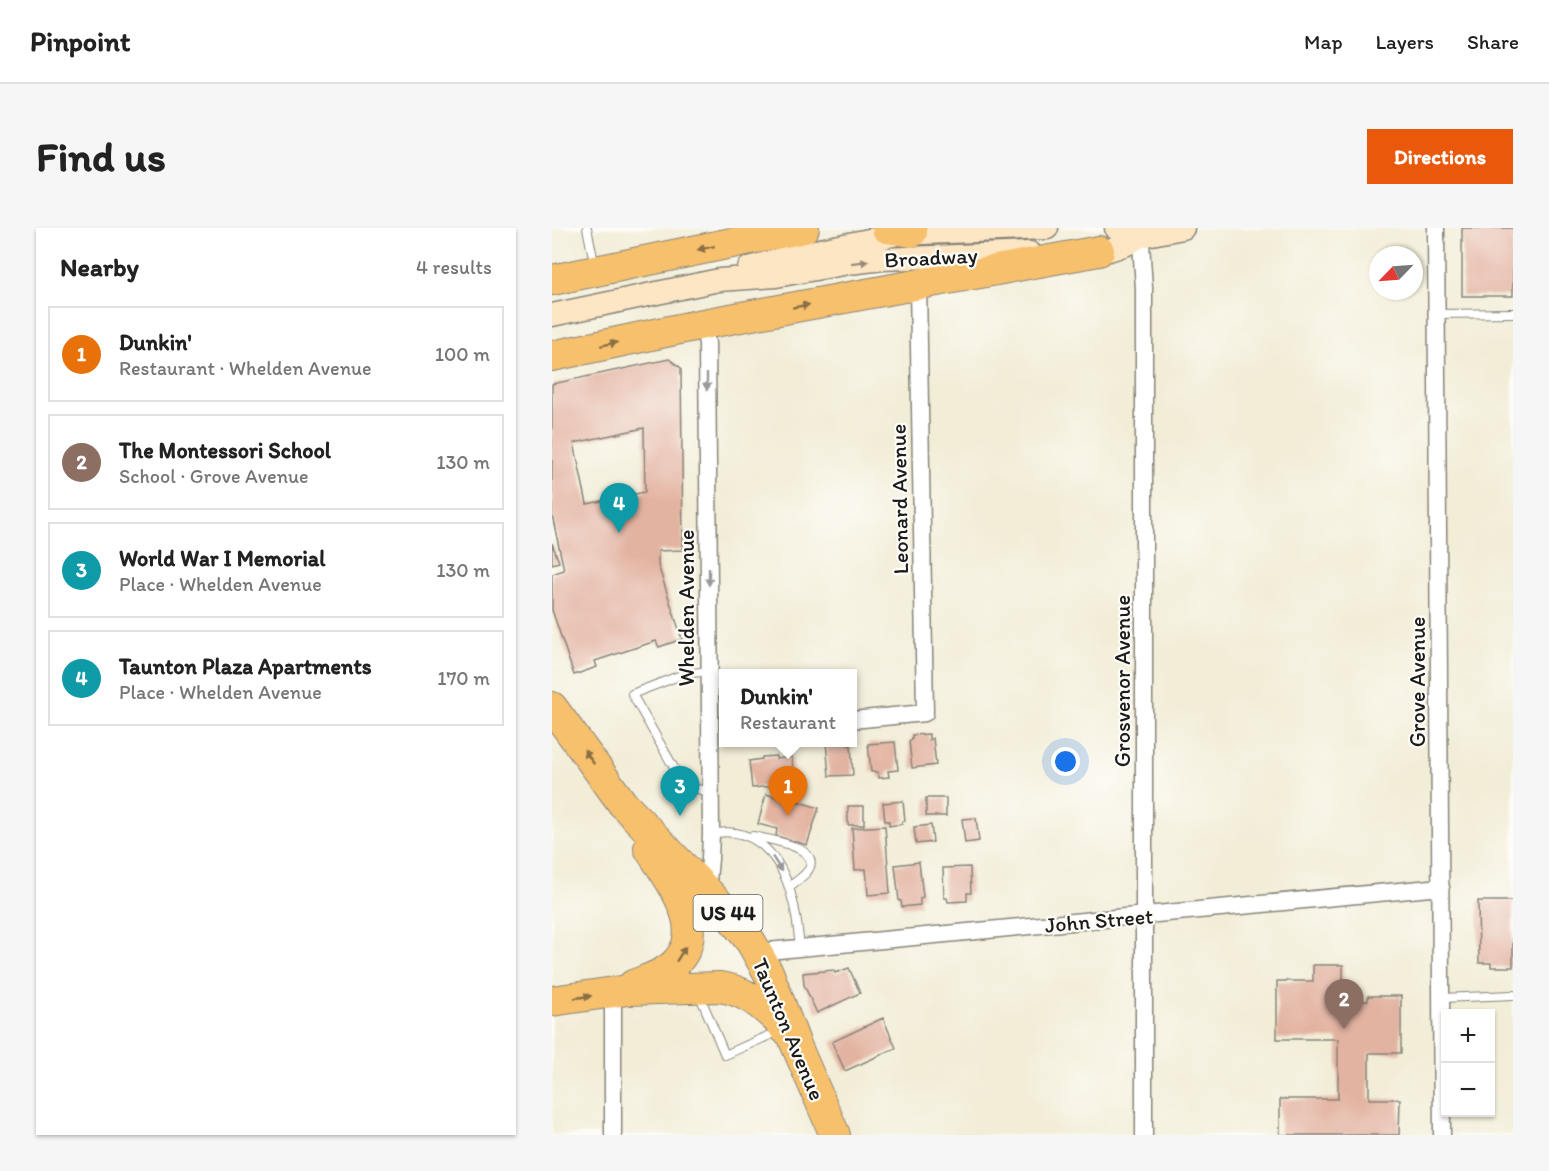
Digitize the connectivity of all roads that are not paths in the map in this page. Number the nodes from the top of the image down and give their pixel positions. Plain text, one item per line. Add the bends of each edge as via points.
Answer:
1 (587, 228) edge
2 (802, 228) edge
3 (1047, 228) edge
4 (1183, 228) edge
5 (1436, 228) edge
6 (904, 230) edge
7 (1140, 232) edge
8 (1108, 240) edge
9 (596, 271) junction
10 (552, 280) edge
11 (719, 280) junction
12 (918, 285) junction
13 (1513, 313) edge
14 (1437, 314) junction
15 (552, 315) edge
16 (703, 324) junction
17 (552, 356) edge
18 (710, 671) junction
19 (857, 720) edge
20 (559, 721) edge
21 (717, 732) edge
22 (710, 792) junction
23 (623, 804) junction
24 (741, 833) junction
25 (711, 834) junction
26 (789, 887) junction
27 (1441, 887) junction
28 (707, 891) junction
29 (1144, 915) junction
30 (800, 948) junction
31 (757, 952) junction
32 (697, 988) junction
33 (613, 993) junction
34 (1513, 995) edge
35 (1442, 998) junction
36 (552, 1001) edge
37 (790, 1037) junction
38 (613, 1135) edge
39 (835, 1135) edge
40 (1144, 1135) edge
41 (1442, 1135) edge

1 - 9 lane
2 -> 9 highway
3 - 6 main road, Broadway
4 - 7 main road, Broadway
5 - 14 street, Grove Avenue
6 - 11 main road, Broadway via 771,261
7 - 8 main road, Broadway via 1127,243
7 - 29 street, Grosvenor Avenue via 1144,288
11 -> 8 main road, Broadway via 776,276 883,259 970,255
8 - 12 highway
9 - 10 highway
11 - 15 main road, Broadway
16 -> 12 highway
12 - 19 street, Leonard Avenue via 925,713
13 - 14 lane
14 - 27 street, Grove Avenue
17 -> 16 highway
16 -> 18 street, Whelden Avenue via 707,343
18 - 21 street, Whelden Avenue
18 - 22 lane via 684,674 632,694 678,775 692,787
23 -> 20 highway, Taunton Avenue / US 44
21 - 22 street, Whelden Avenue
22 - 25 street, Whelden Avenue
23 - 28 highway, Taunton Avenue / US 44
33 -> 23 highway via 672,966 684,950 689,930 682,902
24 - 25 lane
24 -> 26 lane via 764,846
24 - 26 lane via 807,854 808,871
25 - 28 street, Whelden Avenue
26 - 30 lane
27 - 29 street, John Street
27 - 35 street, Grove Avenue
28 - 31 highway, Taunton Avenue / US 44
29 - 30 street, John Street
29 - 40 street, Grosvenor Avenue
30 - 31 street, John Street
31 - 37 highway, Taunton Avenue / US 44 via 774,985
32 - 33 highway, US 44
32 - 37 highway, US 44 via 742,992 762,1005
32 - 37 lane via 725,1055
36 -> 33 highway, US 44
33 - 38 street
34 - 35 lane
35 - 41 street, Grove Avenue
37 - 39 highway, Taunton Avenue / US 44

